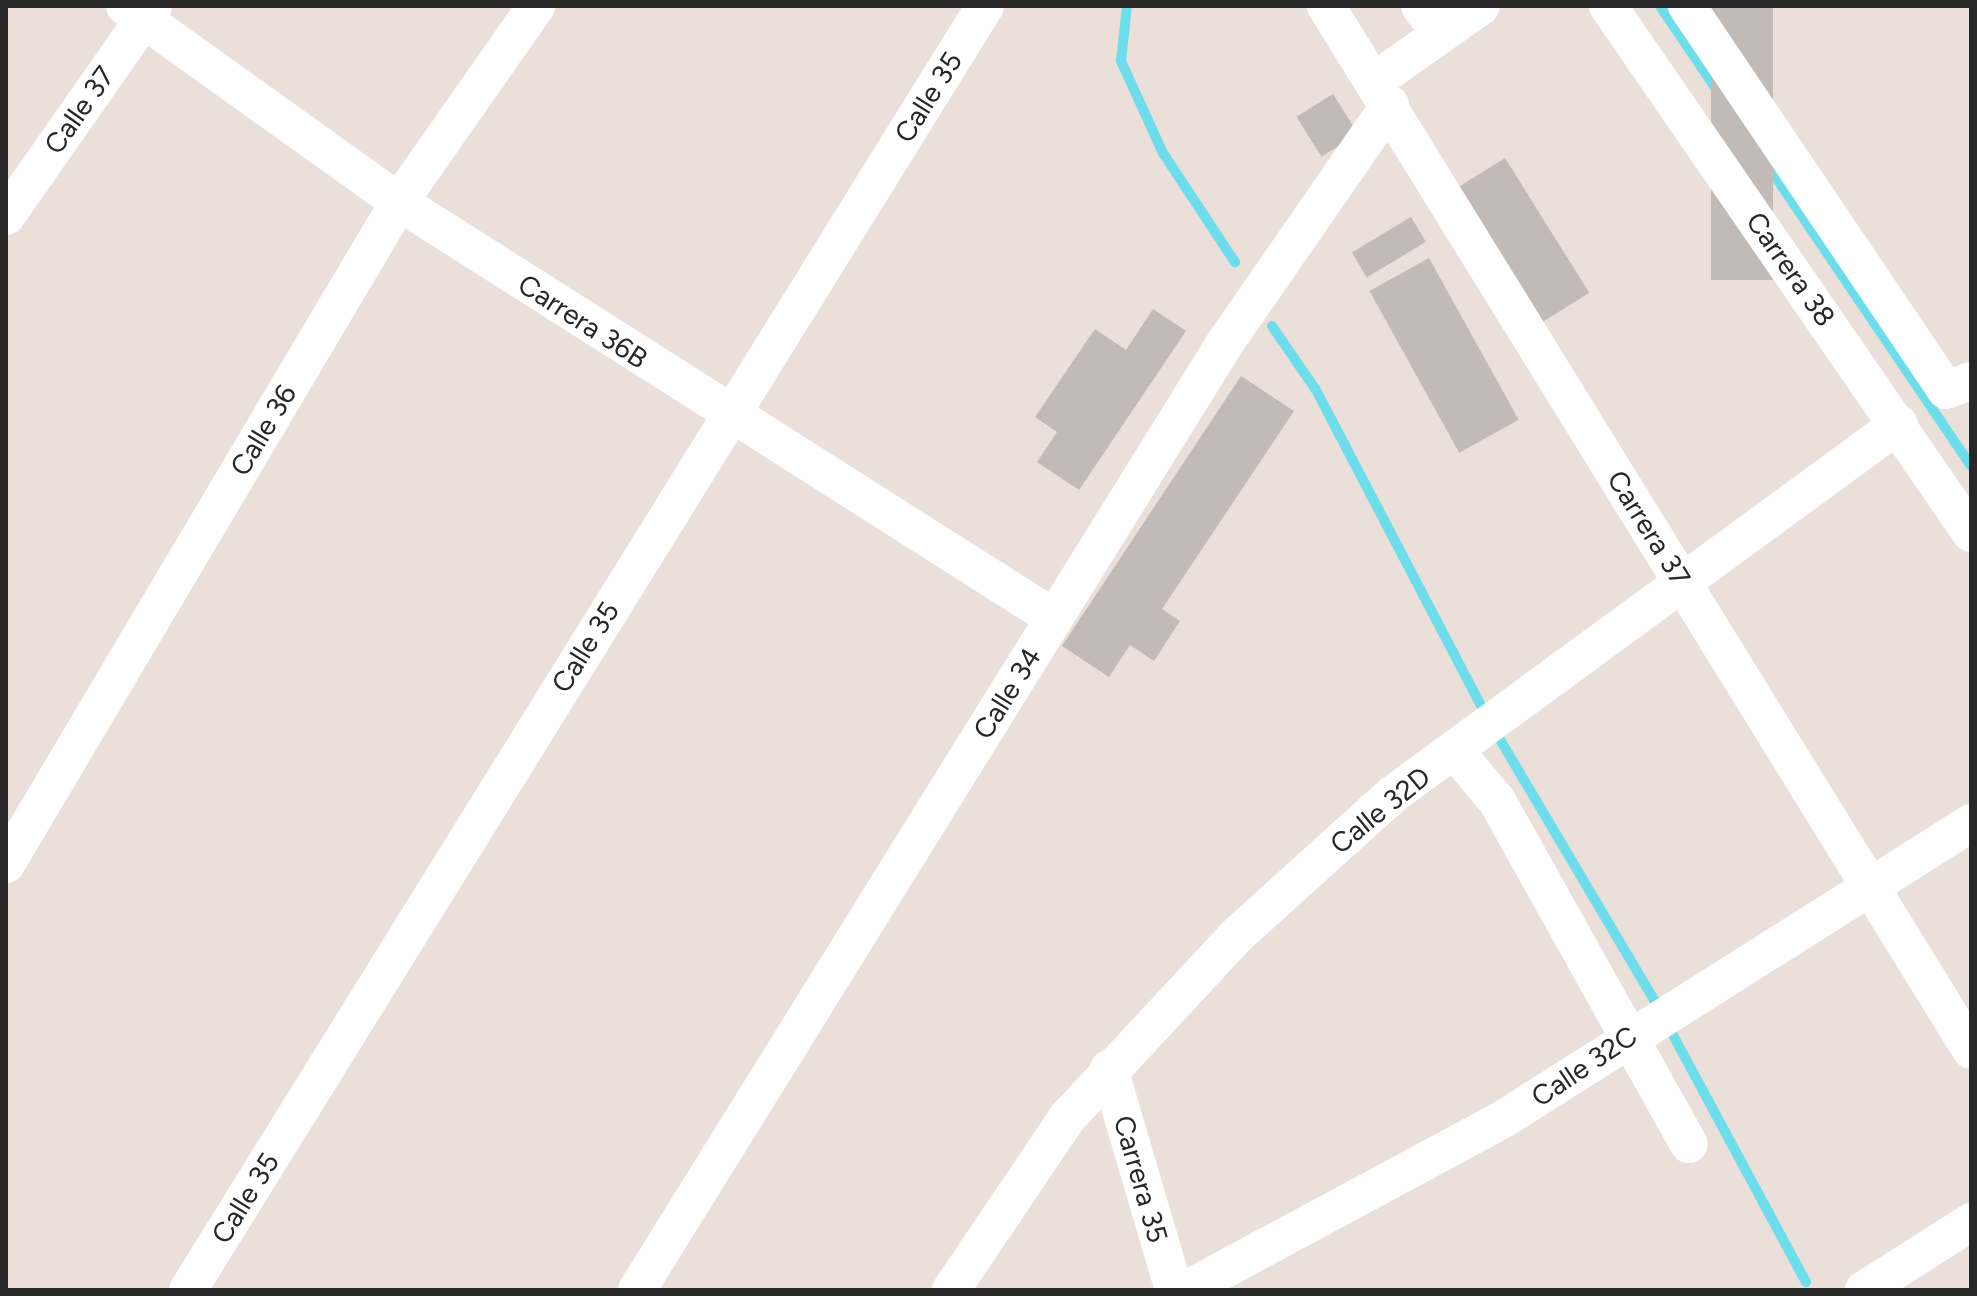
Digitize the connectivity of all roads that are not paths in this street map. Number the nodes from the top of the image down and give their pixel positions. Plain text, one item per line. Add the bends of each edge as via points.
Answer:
1 (536, 6) edge
2 (985, 6) edge
3 (1326, 6) edge
4 (1481, 6) edge
5 (1608, 6) edge
6 (1687, 6) edge
7 (140, 10) edge
8 (1430, 20) edge
9 (1383, 93) junction
10 (399, 202) junction
11 (6, 216) edge
12 (1958, 386) edge
13 (728, 414) junction
14 (1899, 424) junction
15 (1971, 533) edge
16 (1681, 581) junction
17 (1054, 618) junction
18 (1463, 746) junction
19 (1971, 823) edge
20 (6, 864) edge
21 (1870, 885) junction
22 (1650, 1023) junction
23 (1971, 1050) edge
24 (1109, 1069) junction
25 (1689, 1144) dead end
26 (1971, 1222) edge
27 (188, 1290) edge
28 (637, 1290) edge
29 (951, 1290) edge
30 (1174, 1290) edge
31 (1186, 1290) edge
32 (1864, 1290) edge

1 - 10 street, Calle 36
2 - 13 street, Calle 35
3 - 9 street, Carrera 37
4 - 8 street, Calle 34
5 - 14 street, Carrera 38
6 - 12 street
7 - 10 street, Carrera 36B
7 - 11 street, Calle 37
8 - 9 street, Calle 34
9 - 16 street, Carrera 37
9 - 17 street, Calle 34
10 - 13 street, Carrera 36B
10 - 20 street, Calle 36
13 - 17 street, Carrera 36B
13 - 27 street, Calle 35
14 - 15 street, Carrera 38
14 - 16 street, Calle 32D
16 - 18 street, Calle 32D
16 - 21 street, Carrera 37
17 - 28 street, Calle 34
18 - 22 street
18 - 24 street, Calle 32D via 1392,795 1235,937
19 - 21 street, Calle 32C
21 - 22 street, Calle 32C
21 - 23 street, Carrera 37
22 - 25 street
22 - 31 street, Calle 32C via 1505,1118
24 - 29 street, Calle 32D via 1067,1118
24 - 30 street, Carrera 35
26 - 32 street

